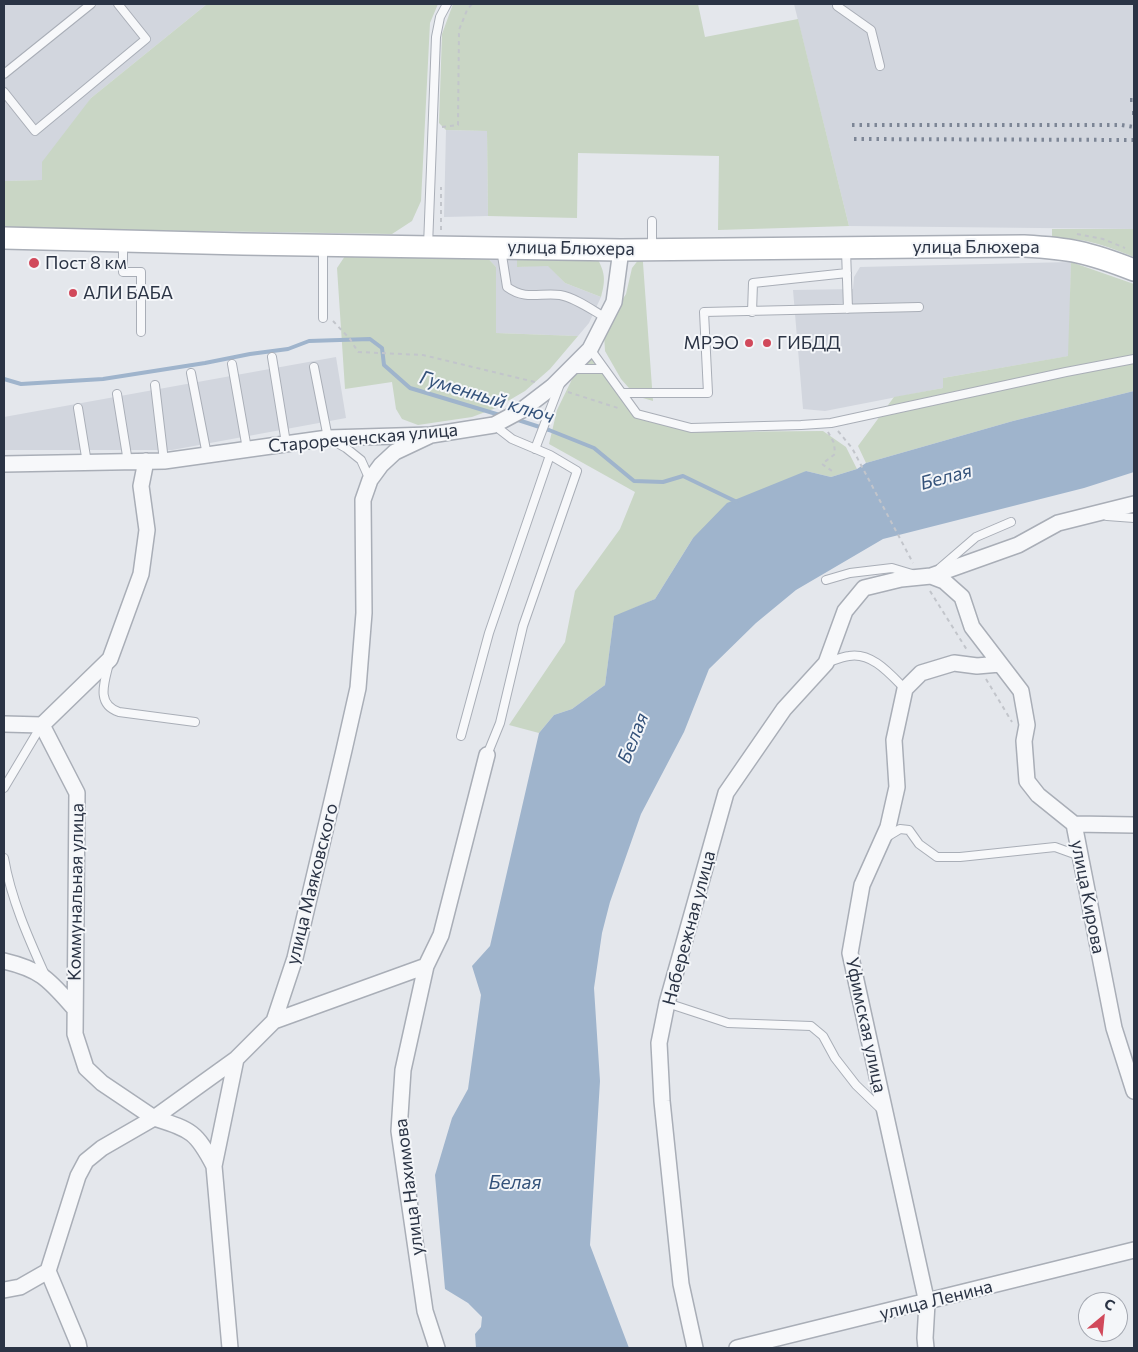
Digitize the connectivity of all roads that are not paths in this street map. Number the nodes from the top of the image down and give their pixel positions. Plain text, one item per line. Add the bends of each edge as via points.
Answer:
1 (91, 4) edge
2 (118, 4) edge
3 (447, 4) edge
4 (837, 4) edge
5 (880, 66) dead end
6 (4, 74) edge
7 (4, 92) edge
8 (652, 221) dead end
9 (4, 238) edge
10 (123, 241) junction
11 (323, 245) junction
12 (428, 246) junction
13 (501, 247) junction
14 (846, 248) junction
15 (652, 249) junction
16 (621, 250) junction
17 (1134, 270) edge
18 (847, 273) junction
19 (919, 307) dead end
20 (848, 309) junction
21 (752, 312) junction
22 (323, 318) road end
23 (606, 318) junction
24 (140, 332) dead end
25 (590, 349) junction
26 (272, 357) dead end
27 (1134, 359) edge
28 (232, 364) dead end
29 (314, 367) dead end
30 (604, 369) junction
31 (190, 373) dead end
32 (561, 380) junction
33 (155, 385) dead end
34 (622, 393) junction
35 (117, 394) dead end
36 (78, 408) dead end
37 (494, 425) junction
38 (431, 435) junction
39 (328, 438) junction
40 (286, 443) junction
41 (248, 449) junction
42 (535, 449) junction
43 (207, 455) junction
44 (550, 455) junction
45 (146, 461) junction
46 (164, 461) junction
47 (128, 462) junction
48 (87, 463) junction
49 (4, 464) edge
50 (370, 480) junction
51 (1134, 504) edge
52 (1092, 514) junction
53 (1134, 518) edge
54 (1011, 522) dead end
55 (926, 576) junction
56 (826, 580) dead end
57 (110, 659) junction
58 (826, 663) junction
59 (1000, 664) junction
60 (905, 689) junction
61 (195, 722) dead end
62 (4, 724) edge
63 (42, 725) junction
64 (461, 736) dead end
65 (487, 755) joint
66 (4, 788) edge
67 (1074, 824) junction
68 (1134, 825) edge
69 (882, 840) junction
70 (1080, 856) junction
71 (4, 858) edge
72 (4, 961) edge
73 (426, 966) junction
74 (45, 977) junction
75 (667, 1004) junction
76 (74, 1008) junction
77 (274, 1021) junction
78 (236, 1059) junction
79 (1134, 1091) edge
80 (884, 1112) junction
81 (154, 1118) junction
82 (214, 1166) junction
83 (1134, 1250) edge
84 (48, 1271) junction
85 (4, 1290) edge
86 (927, 1303) junction
87 (78, 1348) edge
88 (230, 1348) edge
89 (437, 1348) edge
90 (695, 1348) edge
91 (737, 1348) edge
92 (926, 1348) edge

1 - 6 lane
2 - 7 lane via 146,39 35,131
3 - 12 lane via 440,17 436,38
4 - 5 lane via 871,30
8 - 15 lane
9 - 10 main road, улица Блюхера
10 - 11 main road, улица Блюхера
10 - 24 lane via 123,272 141,272
11 - 12 main road, улица Блюхера
11 - 22 lane
12 - 13 main road, улица Блюхера
13 - 16 main road, улица Блюхера
13 - 23 lane via 507,287 514,292 559,295 573,299
14 - 15 main road, улица Блюхера
14 - 17 main road, улица Блюхера via 1054,248 1099,257
14 - 18 lane
15 - 16 main road, улица Блюхера
16 - 23 street, Старореченская улица via 614,302
18 - 20 lane
18 - 21 lane via 753,283
19 - 20 lane
20 - 21 lane
21 - 34 lane via 704,312 708,393
23 - 25 street, Старореченская улица
25 - 30 lane
25 - 32 street, Старореченская улица
26 - 40 lane
27 - 34 lane via 827,423 691,428 637,414
28 - 41 lane
29 - 39 lane
30 - 32 lane
30 - 34 lane
31 - 43 lane
32 - 37 street, Старореченская улица via 522,410
32 - 42 lane
33 - 46 lane
35 - 47 lane
36 - 48 lane
37 - 38 street, Старореченская улица
37 - 42 lane via 512,439
38 - 39 street, Старореченская улица
38 - 50 street, улица Маяковского via 395,452 380,465
39 - 40 street, Старореченская улица
39 - 50 lane via 361,460
40 - 41 street, Старореченская улица
41 - 43 street, Старореченская улица
42 - 44 lane
43 - 46 street, Старореченская улица
44 - 64 lane via 489,633
44 - 65 lane via 577,471 523,626 500,724
45 - 46 street, Старореченская улица
45 - 47 street, Старореченская улица
45 - 57 street via 141,486 147,530 141,574
47 - 48 street, Старореченская улица
48 - 49 street, Старореченская улица
50 - 77 street, улица Маяковского via 363,500 364,613 358,688 295,958
51 - 52 street
52 - 53 lane
52 - 55 street via 1058,523 1018,545
54 - 55 lane via 976,537
55 - 56 lane via 892,568 850,573
55 - 58 street, Набережная улица via 864,588 845,611
55 - 59 street, улица Кирова via 944,581 962,597 972,627
57 - 61 lane via 103,694 110,710
57 - 63 street
58 - 60 lane via 850,655 869,658
58 - 75 street, Набережная улица via 784,709 726,793
59 - 60 street via 954,663 921,673
59 - 67 street, улица Кирова via 1021,691 1027,725 1024,741 1027,781 1038,795
60 - 69 street, Уфимская улица via 894,740 897,787
62 - 63 street
63 - 66 lane
63 - 76 street, Коммунальная улица via 77,793
65 - 73 street, улица Нахимова via 441,934
67 - 68 street
67 - 70 street, улица Кирова
69 - 70 lane via 900,829 910,830 919,844 937,857 1055,848
69 - 80 street, Уфимская улица via 862,885 850,953
70 - 79 street, улица Кирова via 1114,1028
71 - 74 lane via 25,931
72 - 74 street via 24,966
73 - 77 street
73 - 89 street, улица Нахимова via 403,1070 399,1131 425,1311
74 - 76 street
75 - 80 lane via 728,1023 811,1026 822,1036 856,1085
75 - 90 street, Набережная улица via 659,1043 662,1101 681,1284
76 - 81 street, Коммунальная улица via 75,1034 86,1068 102,1083
77 - 78 street, улица Маяковского
78 - 81 street, улица Маяковского
78 - 82 street
80 - 86 street, Уфимская улица
81 - 82 street, Коммунальная улица via 192,1133 203,1144
81 - 84 street, улица Маяковского via 86,1161 78,1176
82 - 88 street
83 - 86 street, улица Ленина
84 - 85 street via 20,1287
84 - 87 street
86 - 91 street, улица Ленина
86 - 92 street, Уфимская улица

